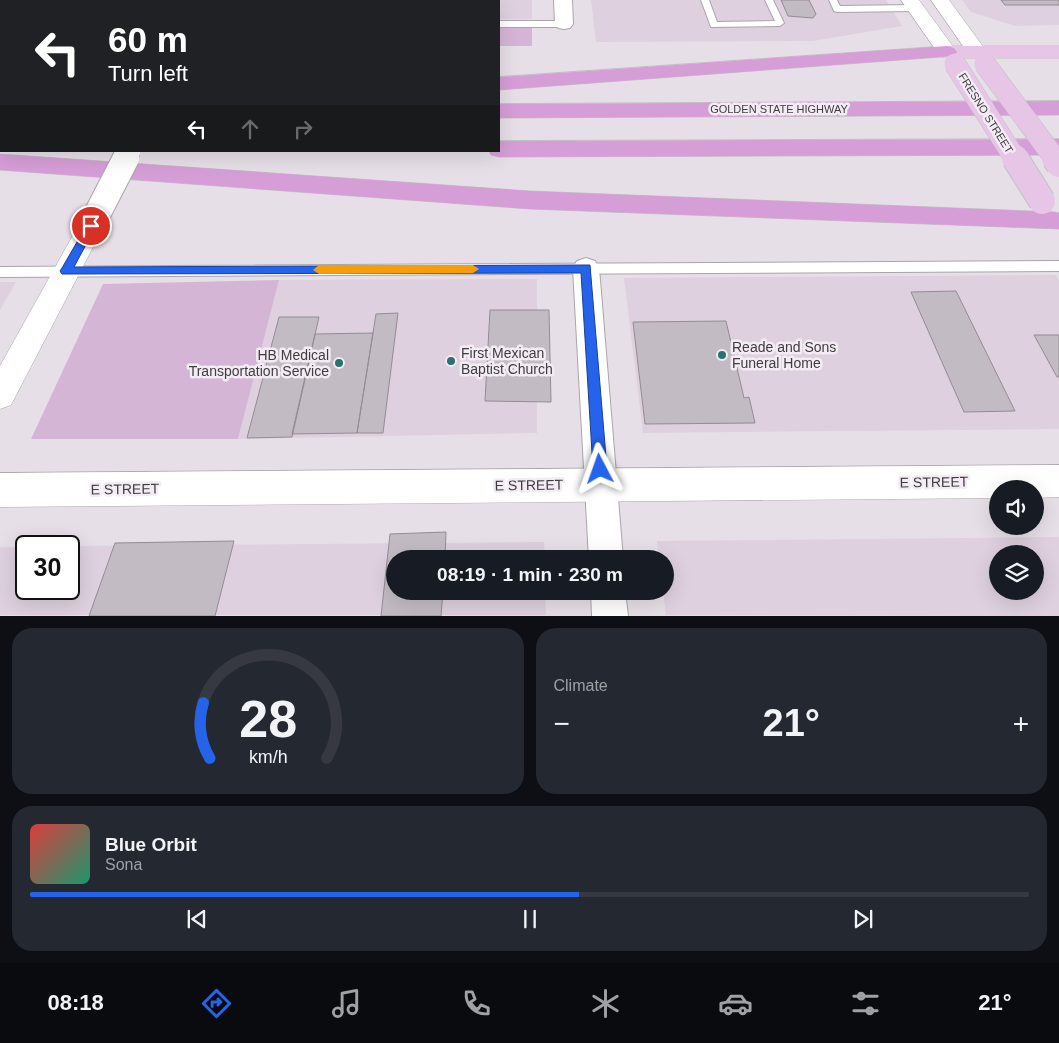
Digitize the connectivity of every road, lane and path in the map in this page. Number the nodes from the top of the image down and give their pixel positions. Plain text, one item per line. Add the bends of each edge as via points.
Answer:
1 (563, 0) edge
2 (705, 0) edge
3 (769, 0) edge
4 (833, 0) edge
5 (940, 0) edge
6 (879, 4) edge
7 (913, 4) edge
8 (500, 24) edge
9 (564, 24) joint
10 (1059, 52) edge
11 (951, 58) junction
12 (981, 58) junction
13 (500, 84) edge
14 (1059, 108) edge
15 (500, 111) edge
16 (1059, 147) edge
17 (500, 149) edge
18 (129, 152) edge
19 (0, 162) edge
20 (1059, 164) edge
21 (1058, 223) edge
22 (1059, 266) edge
23 (586, 268) junction
24 (66, 271) junction
25 (0, 272) edge
26 (0, 394) edge
27 (1059, 481) edge
28 (601, 485) junction
29 (0, 490) edge
30 (605, 550) edge
31 (609, 600) edge
32 (610, 616) edge

1 - 9 street
2 - 3 lane via 714,25 780,23
4 - 6 lane via 837,8
5 - 12 street, FRESNO STREET
6 - 7 lane
7 - 11 street, FRESNO STREET
8 - 9 lane
10 - 12 main road
11 - 12 main road
11 - 13 highway
11 - 21 main road, FRESNO STREET, bridge
12 - 20 main road, FRESNO STREET, bridge
14 - 15 highway, GOLDEN STATE HIGHWAY
16 - 17 highway
18 - 24 street, bridge
19 - 21 highway via 530,200
22 - 23 lane
23 - 24 lane
23 - 28 street
24 - 25 lane
24 - 26 street
27 - 28 street, E STREET
28 - 29 street, E STREET
28 - 30 street
31 - 32 street

